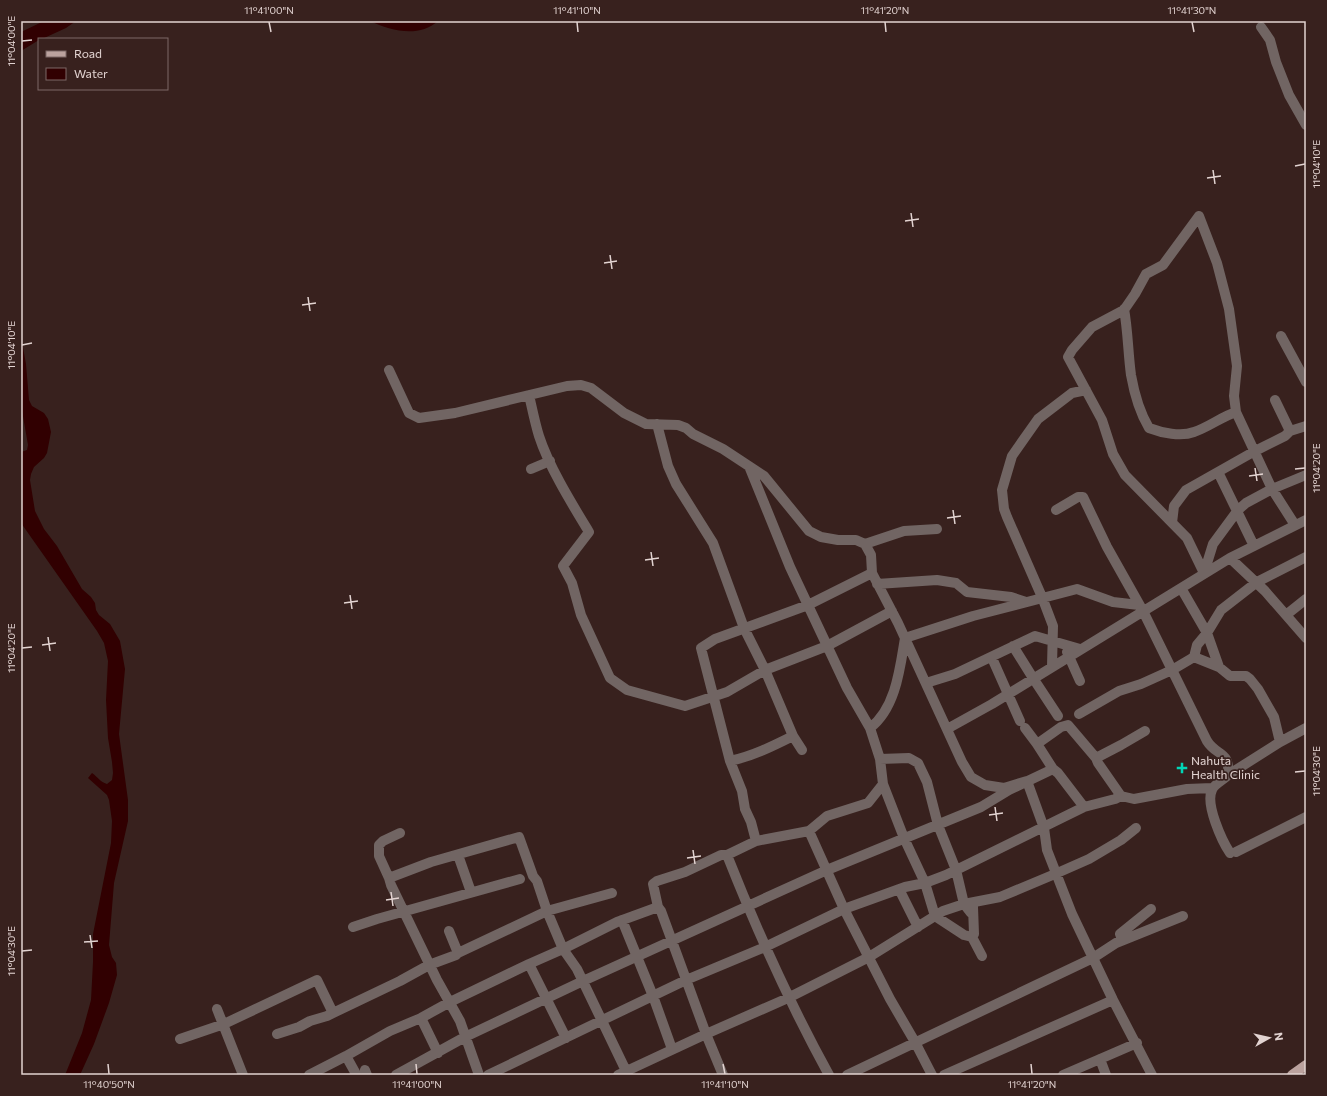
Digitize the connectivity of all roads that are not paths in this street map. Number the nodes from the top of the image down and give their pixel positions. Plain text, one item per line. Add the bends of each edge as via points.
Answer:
1 (1261, 27) dead end
2 (1306, 124) edge
3 (1124, 309) junction
4 (1281, 336) dead end
5 (389, 370) dead end
6 (1306, 382) edge
7 (1086, 390) junction
8 (529, 395) junction
9 (1275, 400) dead end
10 (1236, 412) junction
11 (657, 424) junction
12 (1306, 426) edge
13 (1290, 431) junction
14 (1255, 451) junction
15 (550, 461) junction
16 (749, 466) junction
17 (531, 469) dead end
18 (1218, 472) junction
19 (1306, 474) edge
20 (1272, 489) junction
21 (1056, 510) dead end
22 (1238, 510) junction
23 (1306, 520) edge
24 (1172, 523) junction
25 (1295, 525) junction
26 (937, 529) dead end
27 (866, 544) junction
28 (1254, 546) junction
29 (1306, 557) edge
30 (1230, 558) junction
31 (872, 573) junction
32 (1204, 574) junction
33 (1257, 582) junction
34 (877, 584) junction
35 (1181, 588) junction
36 (1042, 597) junction
37 (1306, 599) edge
38 (1026, 602) junction
39 (808, 605) junction
40 (1141, 608) junction
41 (892, 611) junction
42 (1286, 615) junction
43 (744, 628) junction
44 (1207, 633) junction
45 (905, 638) junction
46 (1306, 638) edge
47 (1057, 643) junction
48 (827, 646) junction
49 (1013, 646) junction
50 (1080, 649) junction
51 (1070, 656) junction
52 (1194, 657) junction
53 (992, 658) junction
54 (1052, 666) junction
55 (1219, 667) junction
56 (764, 670) junction
57 (1172, 670) junction
58 (1033, 678) junction
59 (1080, 681) dead end
60 (926, 683) junction
61 (1007, 694) junction
62 (713, 697) junction
63 (1079, 714) dead end
64 (1058, 716) dead end
65 (870, 728) junction
66 (1306, 728) edge
67 (947, 729) junction
68 (1145, 731) dead end
69 (793, 736) junction
70 (1280, 742) junction
71 (1037, 744) junction
72 (802, 750) dead end
73 (1096, 758) junction
74 (880, 759) junction
75 (730, 760) junction
76 (1053, 769) junction
77 (1228, 775) junction
78 (1028, 782) junction
79 (883, 784) junction
80 (1212, 788) junction
81 (1121, 796) junction
82 (1084, 807) junction
83 (1306, 817) edge
84 (938, 825) junction
85 (1044, 828) junction
86 (1136, 828) dead end
87 (809, 831) junction
88 (400, 833) dead end
89 (904, 838) junction
90 (756, 841) junction
91 (458, 855) junction
92 (726, 855) junction
93 (827, 870) junction
94 (956, 870) junction
95 (1056, 874) junction
96 (389, 878) junction
97 (520, 879) dead end
98 (925, 883) junction
99 (899, 889) junction
100 (471, 892) junction
101 (612, 893) dead end
102 (658, 907) junction
103 (748, 907) junction
104 (969, 907) junction
105 (844, 909) junction
106 (1151, 909) dead end
107 (547, 911) junction
108 (403, 912) junction
109 (935, 916) junction
110 (1183, 916) dead end
111 (622, 920) junction
112 (353, 927) dead end
113 (918, 927) junction
114 (449, 931) dead end
115 (972, 937) junction
116 (671, 940) junction
117 (1122, 940) junction
118 (765, 947) junction
119 (563, 949) junction
120 (458, 953) junction
121 (638, 956) junction
122 (982, 956) dead end
123 (869, 957) junction
124 (1093, 958) junction
125 (529, 964) junction
126 (430, 965) junction
127 (686, 980) junction
128 (583, 981) junction
129 (653, 996) junction
130 (788, 998) junction
131 (547, 999) junction
132 (1113, 1000) junction
133 (450, 1002) junction
134 (217, 1010) dead end
135 (333, 1012) junction
136 (421, 1018) junction
137 (603, 1020) junction
138 (224, 1024) junction
139 (277, 1034) dead end
140 (706, 1034) junction
141 (465, 1037) junction
142 (566, 1038) junction
143 (180, 1039) dead end
144 (915, 1042) junction
145 (1137, 1043) junction
146 (672, 1049) junction
147 (438, 1053) junction
148 (346, 1056) junction
149 (1100, 1059) junction
150 (1306, 1065) edge
151 (363, 1073) edge
152 (624, 1074) edge
153 (243, 1075) edge
154 (309, 1075) edge
155 (396, 1075) edge
156 (480, 1075) edge
157 (488, 1075) edge
158 (723, 1075) edge
159 (829, 1075) edge
160 (847, 1075) edge
161 (932, 1075) edge
162 (944, 1075) edge
163 (1063, 1075) edge
164 (1106, 1075) edge
165 (1152, 1075) edge
166 (1292, 1075) edge

1 - 2 street via 1270,40 1289,96
3 - 7 street via 1092,328 1068,357
3 - 10 street via 1131,377 1149,428 1181,435 1194,432
3 - 10 street via 1146,274 1163,265 1199,216 1217,263 1229,309 1237,366 1234,396
4 - 6 street
5 - 8 street via 409,413 419,418 455,414
7 - 24 street via 1102,420 1113,454 1125,475
7 - 36 street via 1072,393 1038,419 1012,456 1002,490 1006,513
8 - 11 street via 581,385 591,388 624,414 646,424
8 - 15 street via 540,437
9 - 13 street
10 - 14 street
11 - 16 street via 686,428
11 - 43 street via 668,466 676,484 713,543
12 - 13 street
13 - 14 street via 1286,436
14 - 18 street
14 - 20 street
15 - 17 street
15 - 62 street via 589,532 563,566 572,583 581,615 610,678 627,690 685,706
16 - 27 street via 764,476 809,531 821,537 856,540
16 - 39 street
18 - 22 street
18 - 24 street via 1186,490 1174,506
19 - 20 street
20 - 22 street
20 - 25 street
21 - 40 street via 1078,497 1083,497
22 - 28 street
22 - 32 street via 1213,544
23 - 25 street
24 - 32 street via 1187,538
25 - 28 street
26 - 27 street via 904,531
27 - 31 street
28 - 30 street
29 - 33 street
30 - 32 street
30 - 33 street
31 - 34 street
31 - 39 street
32 - 35 street
33 - 42 street
33 - 44 street via 1221,610
34 - 38 street via 937,580 956,583 967,592 1011,596
34 - 41 street
35 - 40 street
35 - 44 street
36 - 38 street
36 - 40 street via 1077,589 1113,602
36 - 47 street
37 - 42 street
38 - 45 street
39 - 43 street
39 - 48 street
40 - 50 street
40 - 57 street
41 - 45 street
41 - 48 street
42 - 46 street
43 - 56 street
43 - 62 street via 715,639 702,648
44 - 52 street via 1197,645
44 - 55 street
45 - 60 street
45 - 65 street via 897,683 878,722
47 - 49 street via 1035,636
47 - 50 street
47 - 51 street
47 - 54 street
48 - 56 street
48 - 65 street
49 - 53 street
49 - 58 street
50 - 51 street
51 - 54 street
51 - 59 street
52 - 55 street
52 - 57 street
53 - 60 street
53 - 61 street
54 - 58 street
55 - 70 street via 1230,676 1246,676 1250,679 1274,717
56 - 62 street via 727,692
56 - 69 street
57 - 63 street via 1119,691
57 - 77 street via 1210,747 1225,756 1229,764
58 - 61 street
58 - 64 street
60 - 67 street
61 - 67 street
61 - 71 street via 1022,725
62 - 75 street
65 - 74 street
66 - 70 street
67 - 78 street via 971,777 985,785 1004,788
68 - 73 street
69 - 72 street
69 - 75 street via 768,749
70 - 77 street
71 - 73 street via 1068,725
71 - 76 street
73 - 81 street
74 - 79 street
74 - 84 street via 910,758 918,763 927,782
75 - 90 street
76 - 78 street
76 - 82 street
77 - 80 street
78 - 84 street via 981,807
78 - 85 street
79 - 87 street via 868,803 827,816
79 - 89 street
80 - 81 street via 1187,789 1134,799
80 - 83 street via 1211,806 1222,839 1233,853
81 - 82 street via 1115,800
82 - 85 street
84 - 89 street
84 - 94 street
85 - 94 street
85 - 95 street via 1047,850
86 - 95 street via 1089,859
87 - 90 street
87 - 93 street
88 - 96 street via 379,845 379,856
89 - 93 street
89 - 98 street
90 - 92 street
91 - 96 street
91 - 100 street
91 - 107 street via 519,837
92 - 102 street via 653,884
92 - 103 street
93 - 103 street
93 - 105 street
94 - 98 street
94 - 104 street
95 - 104 street
95 - 124 street
96 - 108 street
97 - 100 street
98 - 99 street
98 - 109 street
99 - 105 street
99 - 113 street
100 - 108 street
101 - 107 street
102 - 111 street
102 - 116 street
103 - 116 street
103 - 118 street
104 - 109 street via 943,911
104 - 115 street via 974,934
105 - 118 street
105 - 123 street
106 - 117 street via 1120,934
107 - 119 street
107 - 120 street
108 - 112 street
108 - 126 street
109 - 113 street
109 - 115 street via 964,935
110 - 117 street
111 - 119 street
111 - 121 street
113 - 123 street
114 - 120 street
115 - 122 street
116 - 121 street
116 - 127 street
117 - 124 street
118 - 127 street
118 - 130 street
119 - 125 street
119 - 128 street
120 - 126 street
121 - 128 street
121 - 129 street
123 - 130 street
123 - 144 street
124 - 132 street
124 - 144 street
125 - 131 street
125 - 133 street
126 - 133 street
126 - 135 street via 400,982
127 - 129 street
127 - 140 street
128 - 131 street
128 - 137 street
129 - 137 street
129 - 146 street
130 - 140 street
130 - 159 street
131 - 141 street
131 - 142 street
132 - 145 street
132 - 162 street
133 - 136 street
133 - 141 street
134 - 138 street
135 - 138 street via 317,980
135 - 139 street
136 - 147 street
136 - 148 street via 390,1031
137 - 142 street
137 - 152 street
138 - 143 street
138 - 153 street
140 - 146 street
140 - 158 street
141 - 147 street
141 - 156 street
142 - 157 street
144 - 160 street
144 - 161 street
145 - 149 street
145 - 165 street
146 - 152 street
147 - 155 street
148 - 151 street
148 - 154 street
149 - 163 street
149 - 164 street
150 - 166 main road

